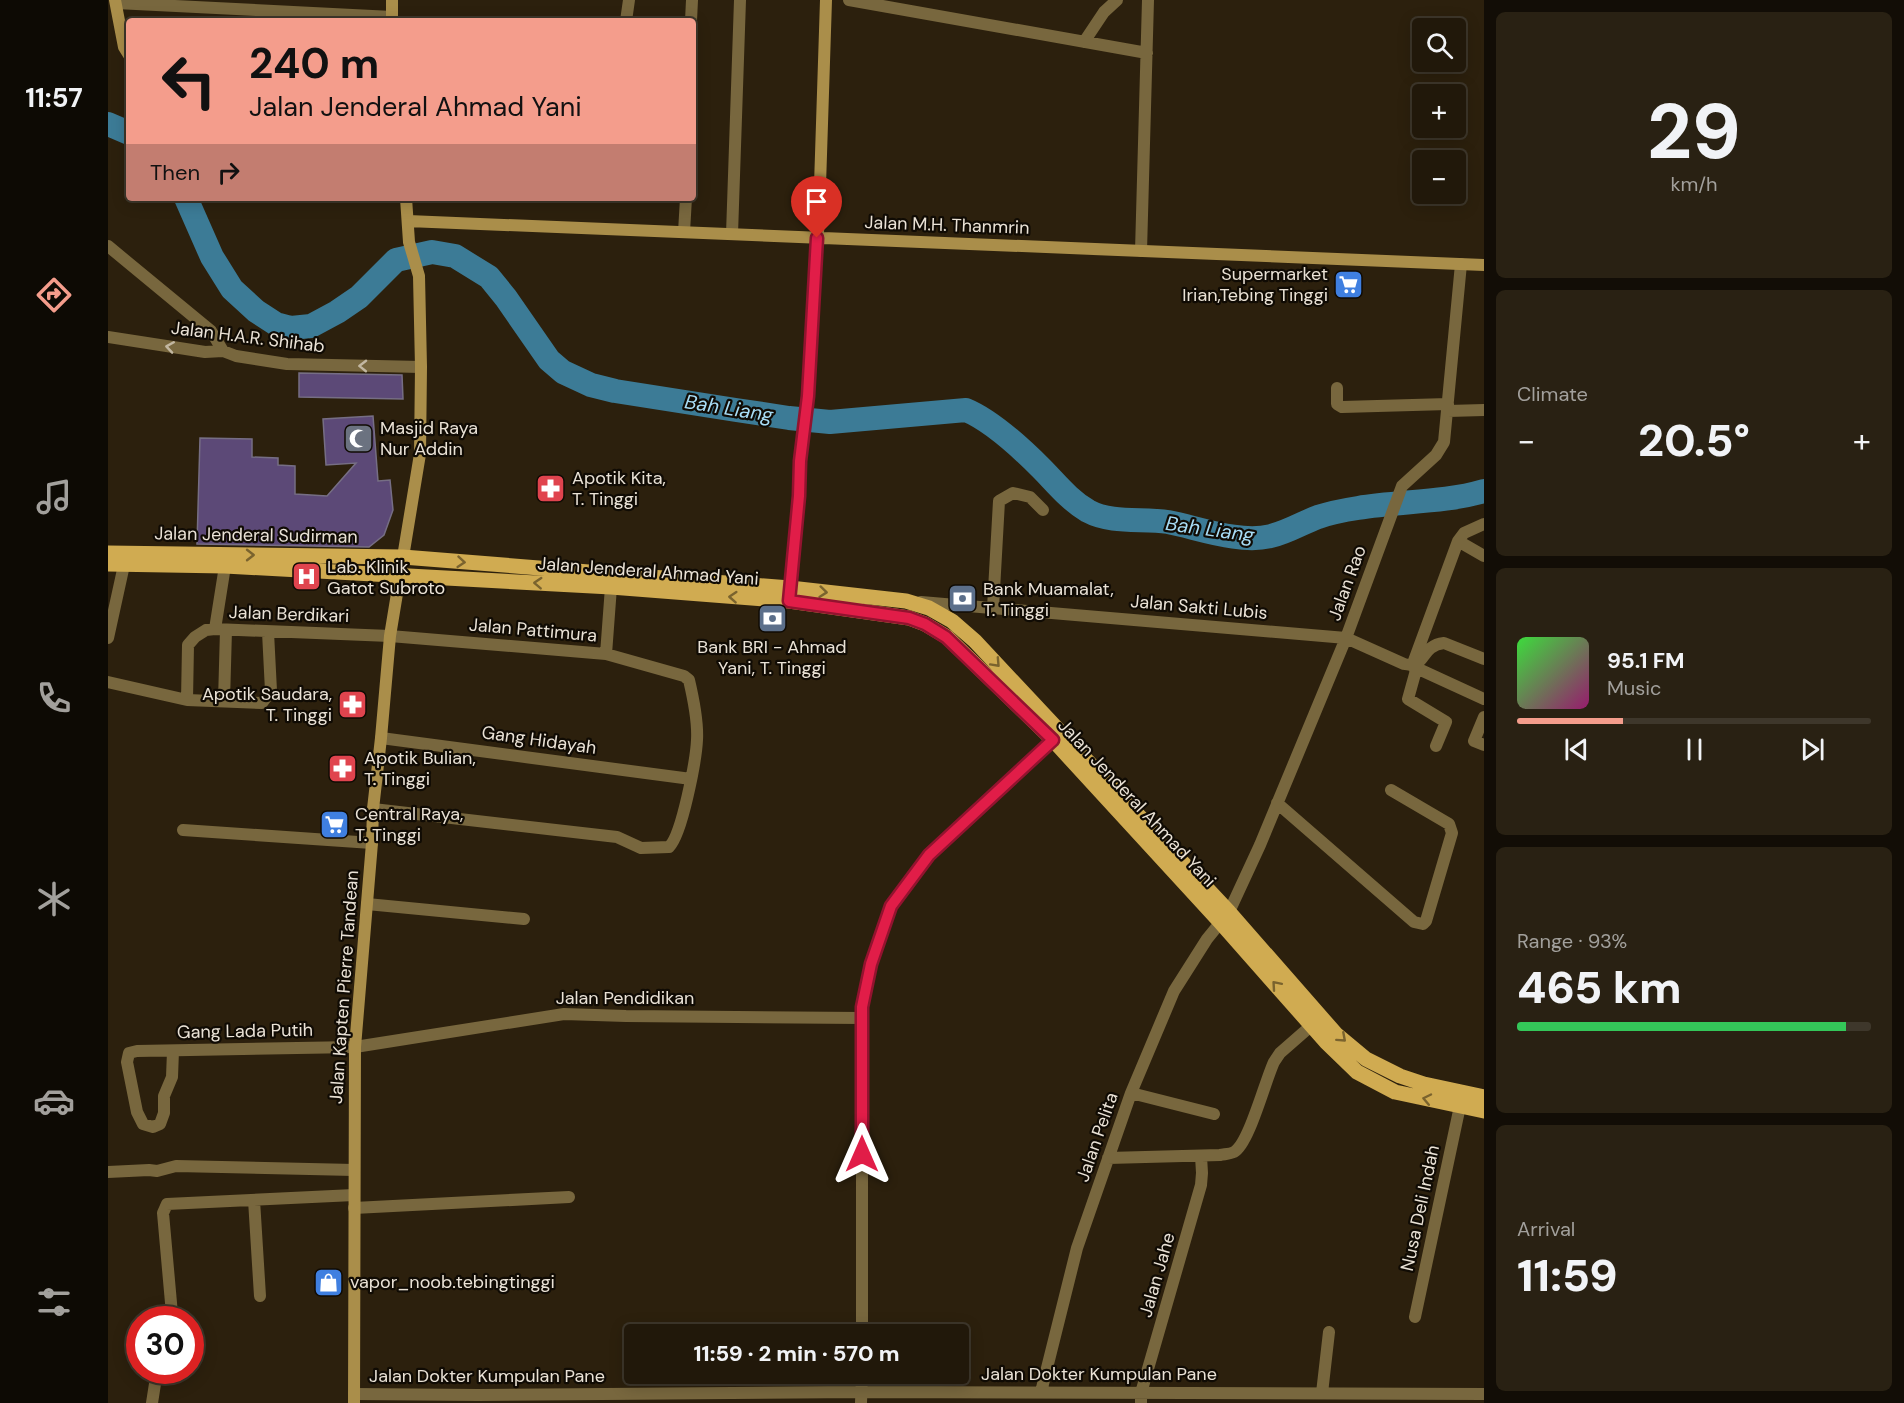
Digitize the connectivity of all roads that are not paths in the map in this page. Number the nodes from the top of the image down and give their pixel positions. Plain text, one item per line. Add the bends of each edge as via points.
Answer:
1 (392, 0) edge
2 (629, 0) edge
3 (692, 0) edge
4 (740, 0) edge
5 (826, 0) edge
6 (849, 0) edge
7 (1117, 0) edge
8 (1148, 0) edge
9 (116, 1) edge
10 (283, 6) edge
11 (384, 18) edge
12 (392, 18) edge
13 (626, 18) edge
14 (691, 18) edge
15 (1084, 42) junction
16 (126, 51) edge
17 (1143, 52) junction
18 (406, 201) edge
19 (686, 201) edge
20 (408, 221) junction
21 (684, 232) junction
22 (732, 234) junction
23 (817, 238) junction
24 (108, 246) edge
25 (1141, 251) junction
26 (1461, 264) junction
27 (1484, 265) edge
28 (108, 336) edge
29 (223, 351) junction
30 (422, 367) junction
31 (1337, 388) dead end
32 (1448, 408) junction
33 (1484, 410) edge
34 (1043, 510) dead end
35 (1484, 524) edge
36 (1458, 541) junction
37 (108, 553) edge
38 (1484, 556) edge
39 (403, 557) junction
40 (108, 564) edge
41 (124, 564) junction
42 (225, 566) junction
43 (400, 575) junction
44 (611, 587) junction
45 (790, 594) junction
46 (906, 601) junction
47 (993, 608) junction
48 (221, 630) junction
49 (268, 632) junction
50 (390, 636) junction
51 (108, 638) edge
52 (1346, 638) junction
53 (606, 654) junction
54 (1484, 659) edge
55 (1416, 666) junction
56 (108, 682) edge
57 (1484, 699) edge
58 (187, 700) junction
59 (224, 701) junction
60 (1484, 717) edge
61 (1056, 736) junction
62 (381, 738) junction
63 (1484, 745) edge
64 (1436, 746) dead end
65 (691, 779) junction
66 (1391, 790) dead end
67 (1277, 803) junction
68 (373, 809) junction
69 (183, 830) dead end
70 (372, 843) junction
71 (367, 904) junction
72 (1224, 917) junction
73 (524, 919) dead end
74 (862, 1018) junction
75 (1312, 1025) junction
76 (355, 1047) junction
77 (173, 1051) junction
78 (1131, 1093) junction
79 (1484, 1097) edge
80 (1460, 1106) junction
81 (1484, 1111) edge
82 (1214, 1114) dead end
83 (1201, 1156) junction
84 (1108, 1158) junction
85 (354, 1170) junction
86 (108, 1172) edge
87 (354, 1195) junction
88 (569, 1197) dead end
89 (254, 1200) junction
90 (354, 1208) junction
91 (260, 1296) dead end
92 (171, 1306) edge
93 (1415, 1317) dead end
94 (862, 1324) edge
95 (1329, 1332) dead end
96 (155, 1384) edge
97 (1041, 1392) junction
98 (1322, 1393) junction
99 (1484, 1394) edge
100 (861, 1397) edge
101 (970, 1397) edge
102 (354, 1398) edge
103 (1141, 1398) edge
104 (1278, 1398) edge
105 (1389, 1398) edge
106 (478, 1399) edge
107 (535, 1399) edge
108 (152, 1403) edge

1 - 12 street
2 - 13 street
3 - 14 street
4 - 22 street
5 - 23 street
6 - 15 street
7 - 15 street
8 - 17 street
9 - 10 street
9 - 16 street
10 - 11 street
15 - 17 street
17 - 25 street
18 - 20 street, Jalan Kapten Pierre Tandean
19 - 21 street
20 - 21 street, Jalan M.H. Thanmrin
20 - 30 street, Jalan Kapten Pierre Tandean via 419,276
21 - 22 street, Jalan M.H. Thanmrin
22 - 23 street, Jalan M.H. Thanmrin
23 - 25 street, Jalan M.H. Thanmrin
23 - 45 street
24 - 29 street via 211,331
25 - 26 street, Jalan M.H. Thanmrin
26 - 27 street, Jalan M.H. Thanmrin
26 - 32 street, Jalan Rao
29 -> 28 street, Jalan H.A.R. Shihab via 205,352
30 -> 29 street, Jalan H.A.R. Shihab via 286,364
30 - 39 street, Jalan Kapten Pierre Tandean via 420,454
31 - 32 street via 1337,404 1342,407
32 - 33 street
32 - 52 street, Jalan Rao via 1444,442 1436,455 1402,486
34 - 47 street via 1030,496 1013,493 999,501
35 - 36 street via 1464,533
36 - 38 street
36 - 55 street
37 -> 39 main road, Jalan Jenderal Sudirman
39 - 43 street, Jalan Kapten Pierre Tandean
39 -> 45 main road, Jalan Jenderal Ahmad Yani
40 - 41 main road, Jalan Jenderal Sudirman
41 - 42 main road, Jalan Jenderal Sudirman
41 - 51 street
42 - 43 main road, Jalan Jenderal Sudirman
42 - 48 street, Jalan Berdikari
44 -> 43 main road, Jalan Jenderal Ahmad Yani
43 - 50 street, Jalan Kapten Pierre Tandean
45 -> 44 main road, Jalan Jenderal Ahmad Yani
44 - 53 street, Jalan Pattimura
45 -> 46 main road, Jalan Jenderal Ahmad Yani
45 - 61 main road, Jalan Jenderal Ahmad Yani via 925,624 946,637
46 - 47 street, Jalan Sakti Lubis
46 -> 61 main road, Jalan Jenderal Ahmad Yani via 952,621 975,641
47 - 52 street, Jalan Sakti Lubis
48 - 49 street, Jalan Berdikari
48 - 58 street via 206,630 188,645
48 - 59 street
49 - 50 street, Jalan Berdikari
49 - 59 street via 272,691 262,703
50 - 53 street, Jalan Pattimura
50 - 62 street, Jalan Kapten Pierre Tandean
52 - 55 street, Jalan Sakti Lubis
52 - 67 street, Jalan Rao
53 - 65 street via 689,680 697,740
54 - 55 street via 1444,643 1429,648
55 - 57 street, Jalan Sakti Lubis
55 - 64 street via 1408,699 1446,722
56 - 58 street
58 - 59 street
60 - 63 street via 1474,741
61 - 72 main road, Jalan Jenderal Ahmad Yani
61 - 74 street via 929,855 891,906 871,964
62 - 65 street, Gang Hidayah
62 - 68 street, Jalan Kapten Pierre Tandean
65 - 68 street via 678,832 669,847 641,848 617,837
66 - 67 street via 1452,828 1423,924 1414,922
67 - 72 street, Jalan Rao
68 - 70 street, Jalan Kapten Pierre Tandean
69 - 70 street
70 - 71 street, Jalan Kapten Pierre Tandean
71 - 73 street
71 - 76 street, Jalan Kapten Pierre Tandean
75 -> 72 main road, Jalan Jenderal Ahmad Yani
72 - 78 street, Jalan Pelita via 1174,991
72 -> 79 main road, Jalan Jenderal Ahmad Yani via 1336,1034 1366,1059 1424,1084
74 - 76 street, Jalan Pendidikan via 564,1014
74 - 94 street
80 -> 75 main road, Jalan Jenderal Ahmad Yani via 1395,1092 1357,1072
75 - 83 street via 1274,1062 1239,1148
76 - 77 street, Gang Lada Putih
76 - 85 street, Jalan Kapten Pierre Tandean
77 - 77 street, Gang Lada Putih via 137,1051 127,1057 136,1112 143,1124 160,1124 164,1096 172,1077
78 - 82 street
78 - 84 street, Jalan Pelita
80 - 81 main road, Jalan Jenderal Ahmad Yani
80 - 93 street, Nusa Deli Indah
83 - 84 street
83 - 103 street, Jalan Jahe via 1201,1185
84 - 97 street, Jalan Pelita via 1077,1248
85 - 86 street via 176,1166 157,1171
85 - 87 street, Jalan Kapten Pierre Tandean
87 - 89 street
87 - 90 street, Jalan Kapten Pierre Tandean
88 - 90 street
89 - 91 street
89 - 92 street via 167,1204 164,1213
90 - 102 street, Jalan Kapten Pierre Tandean
95 - 98 street
96 - 108 street
97 - 101 street, Jalan Dokter Kumpulan Pane
97 - 103 street, Jalan Dokter Kumpulan Pane
98 - 104 street, Jalan Dokter Kumpulan Pane
98 - 105 street, Jalan Dokter Kumpulan Pane
99 - 105 street, Jalan Dokter Kumpulan Pane
100 - 101 street, Jalan Dokter Kumpulan Pane
100 - 107 street, Jalan Dokter Kumpulan Pane
102 - 106 street, Jalan Dokter Kumpulan Pane
103 - 104 street, Jalan Dokter Kumpulan Pane
106 - 107 street, Jalan Dokter Kumpulan Pane

